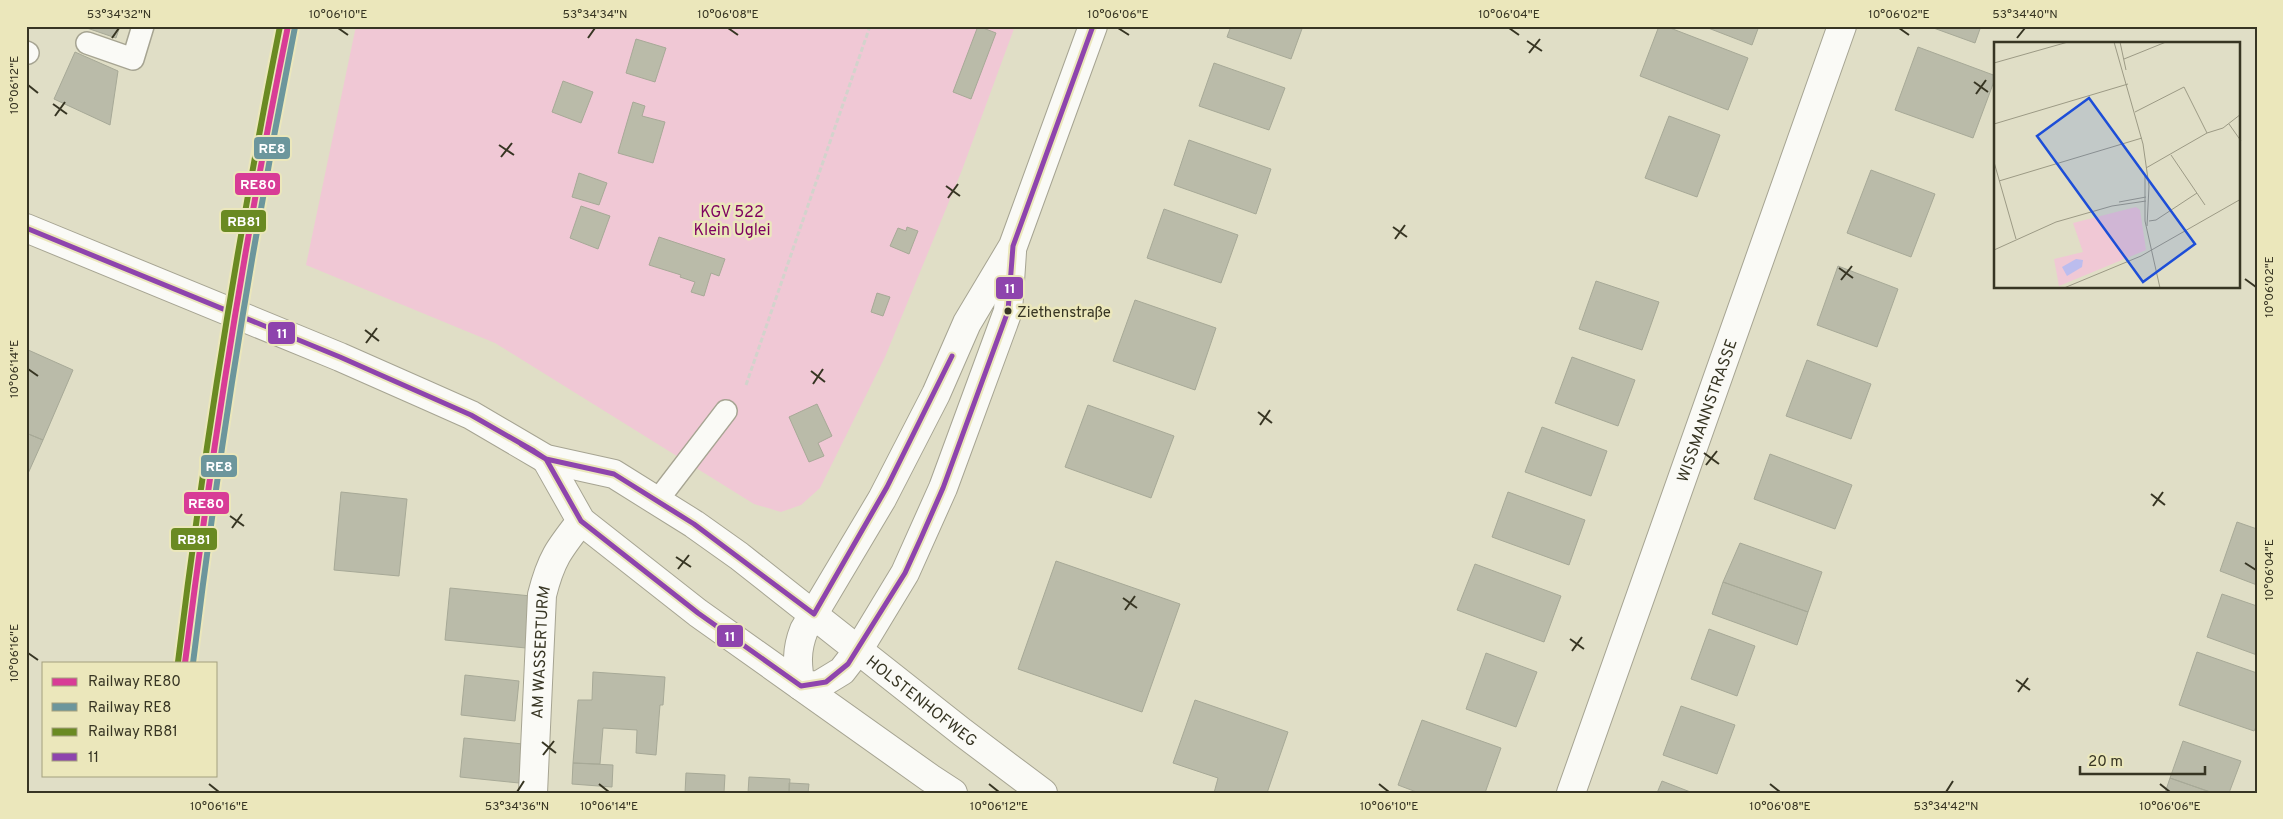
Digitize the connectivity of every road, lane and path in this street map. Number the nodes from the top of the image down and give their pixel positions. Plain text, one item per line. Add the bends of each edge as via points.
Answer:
1 (143, 26) edge
2 (870, 26) edge
3 (1092, 26) edge
4 (1842, 26) edge
5 (87, 43) dead end
6 (26, 228) edge
7 (1013, 246) junction
8 (726, 411) joint
9 (546, 459) junction
10 (657, 501) junction
11 (581, 521) junction
12 (814, 614) junction
13 (859, 649) junction
14 (801, 686) junction
15 (533, 793) edge
16 (953, 793) edge
17 (1043, 793) edge
18 (1571, 793) edge

1 - 5 lane via 133,59
2 - 8 path via 747,384
3 - 7 street
4 - 18 street, WISSMANNSTRASSE
6 - 9 street, HOLSTENHOFWEG via 340,357 471,415
7 - 12 street via 967,323 936,394 882,499
7 - 13 street via 1008,311 943,488 905,573
8 - 10 lane
9 - 10 street, HOLSTENHOFWEG via 614,474
9 - 11 street
10 - 12 street, HOLSTENHOFWEG via 740,556
11 - 14 street via 698,612
11 - 15 street, AM WASSERTURM via 556,553 542,595
12 - 13 street, HOLSTENHOFWEG
12 - 14 street via 798,648
13 - 14 street via 834,677 818,684
13 - 17 street, HOLSTENHOFWEG
14 - 16 street

